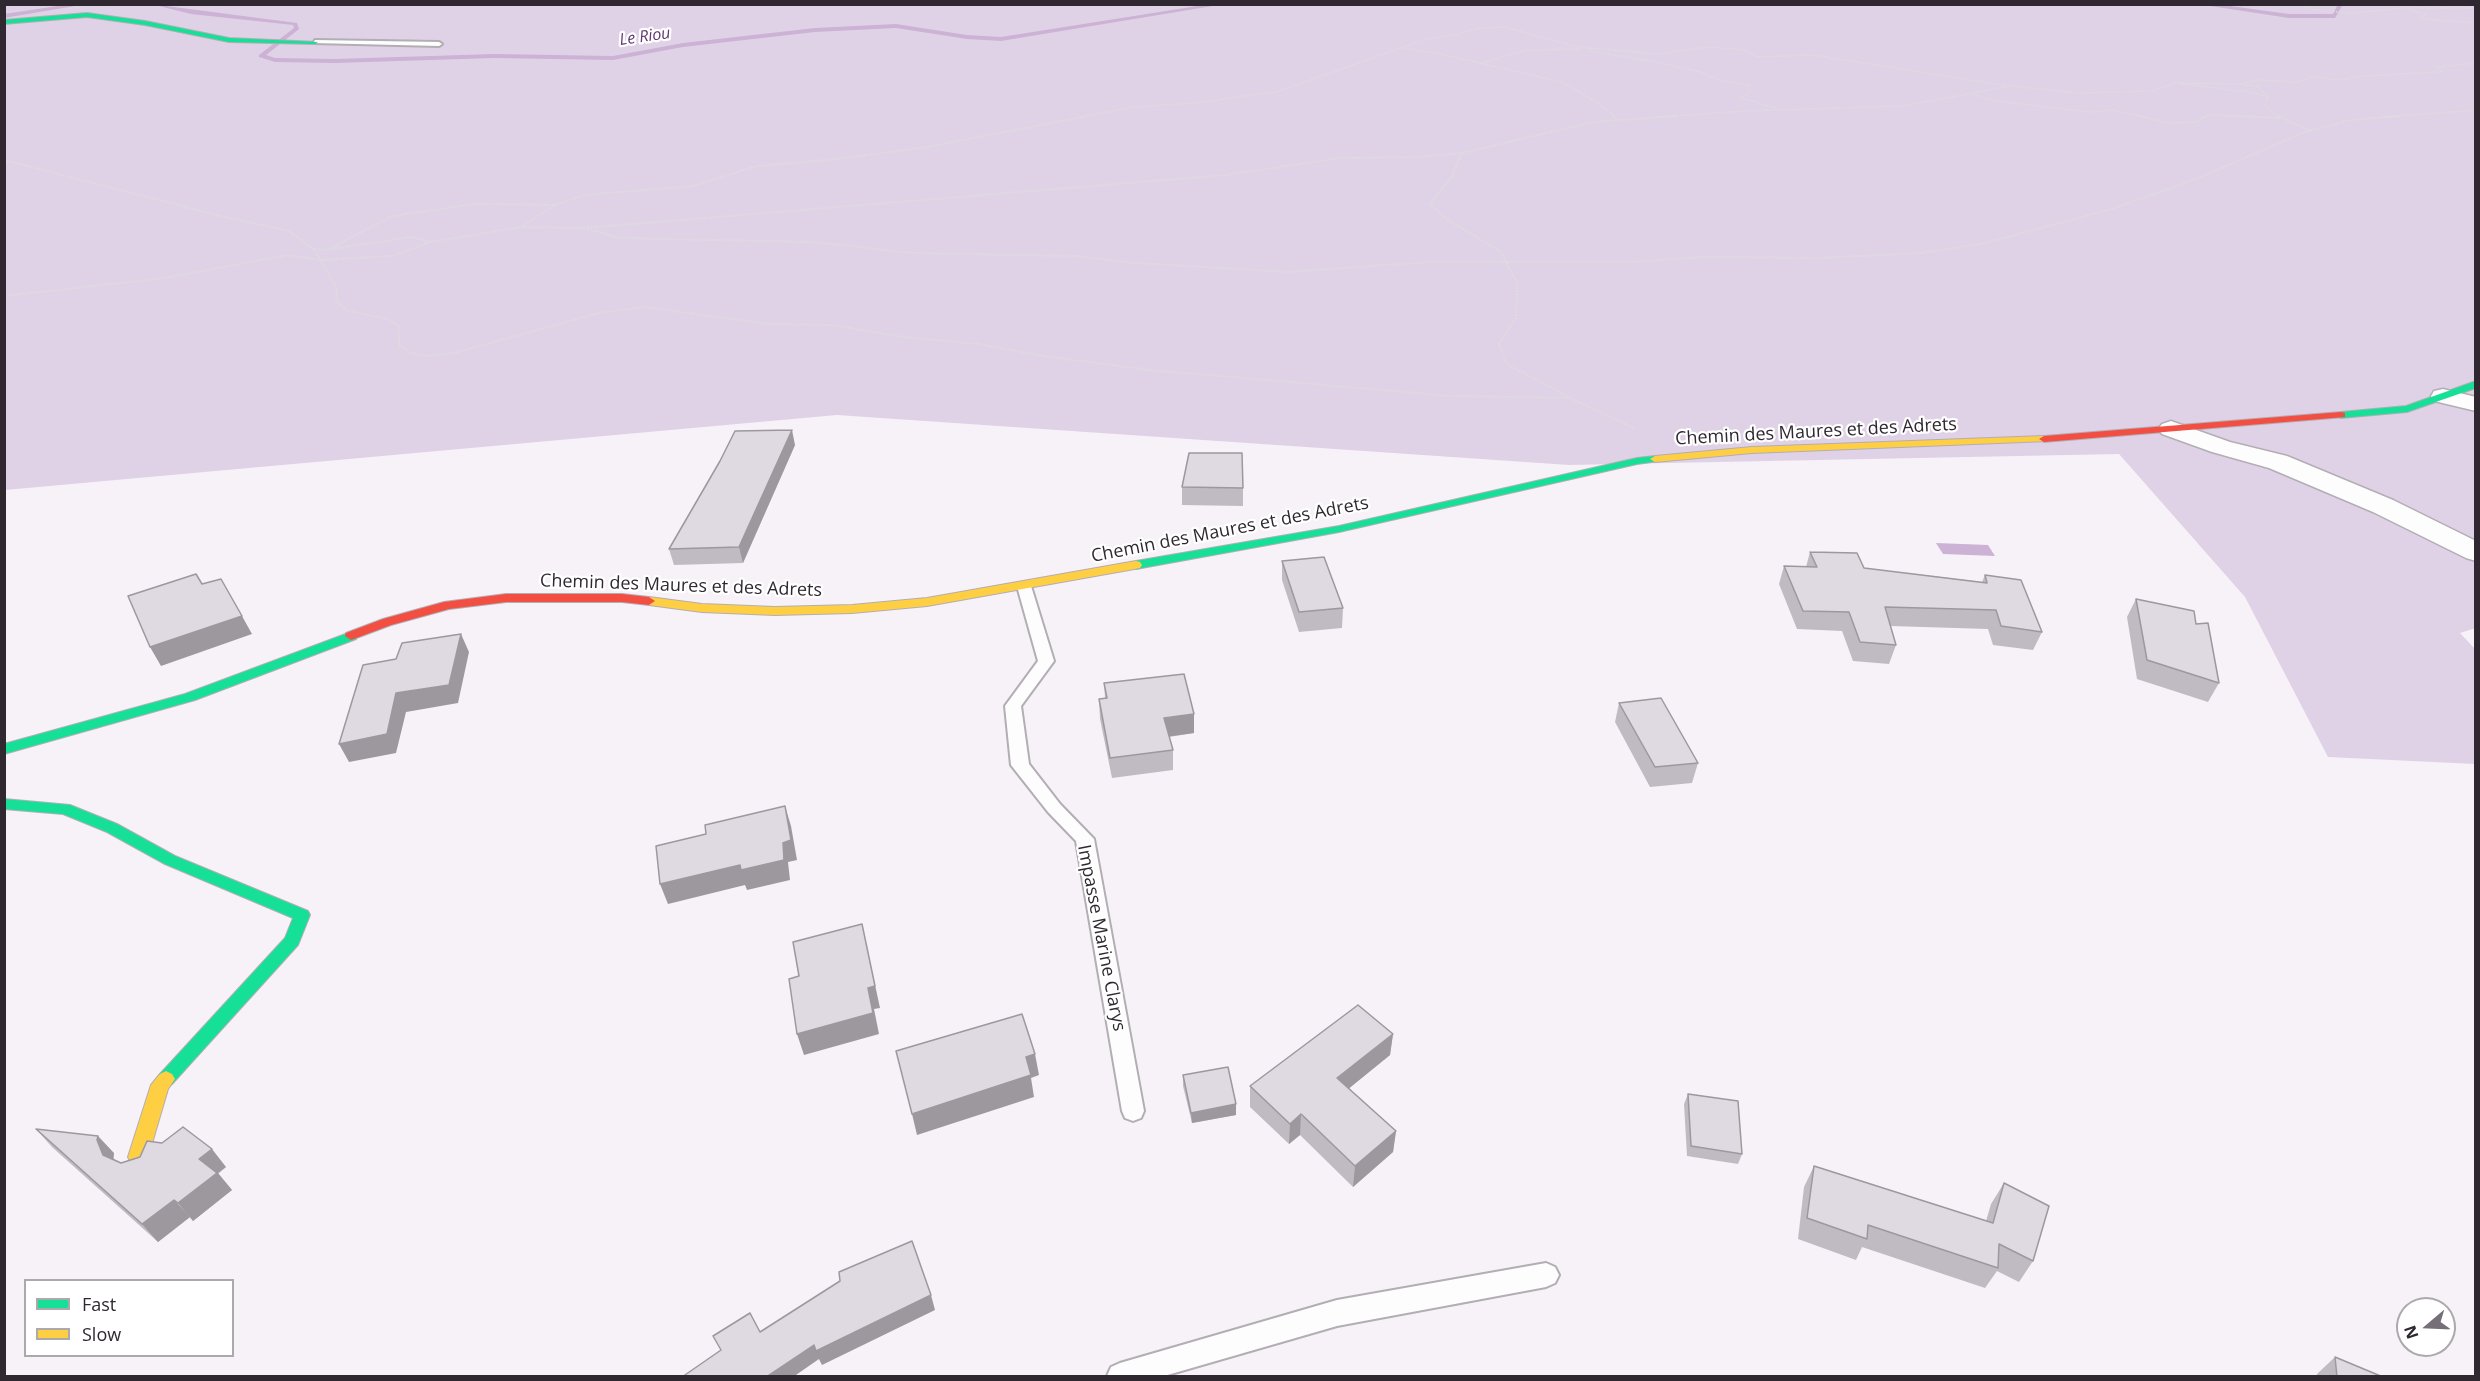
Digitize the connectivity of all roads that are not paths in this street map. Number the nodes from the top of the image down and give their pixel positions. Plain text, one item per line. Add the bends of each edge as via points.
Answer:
1 (4, 22) edge
2 (315, 42) joint
3 (439, 44) dead end
4 (2475, 384) edge
5 (2443, 396) junction
6 (2475, 404) edge
7 (2170, 429) junction
8 (2475, 552) edge
9 (1024, 586) junction
10 (4, 749) edge
11 (4, 804) edge
12 (1133, 1111) dead end
13 (138, 1157) edge
14 (1546, 1275) dead end
15 (1120, 1377) edge

1 - 2 street via 87,15 229,40
2 - 3 lane
4 - 5 street, Chemin des Maures et des Adrets
5 - 6 street
5 - 7 street, Chemin des Maures et des Adrets via 2407,409
7 - 8 street via 2278,462 2383,506
7 - 9 street, Chemin des Maures et des Adrets via 2059,438 1752,450 1637,461 1339,529
9 - 10 street, Chemin des Maures et des Adrets via 927,602 852,609 775,611 702,608 622,598 553,597 448,605 387,622 190,697
9 - 12 lane, Impasse Marine Clarys via 1046,661 1013,706 1020,765 1085,839
11 - 13 street via 65,809 112,828 171,860 302,915 292,941 160,1085
14 - 15 lane via 1337,1313

